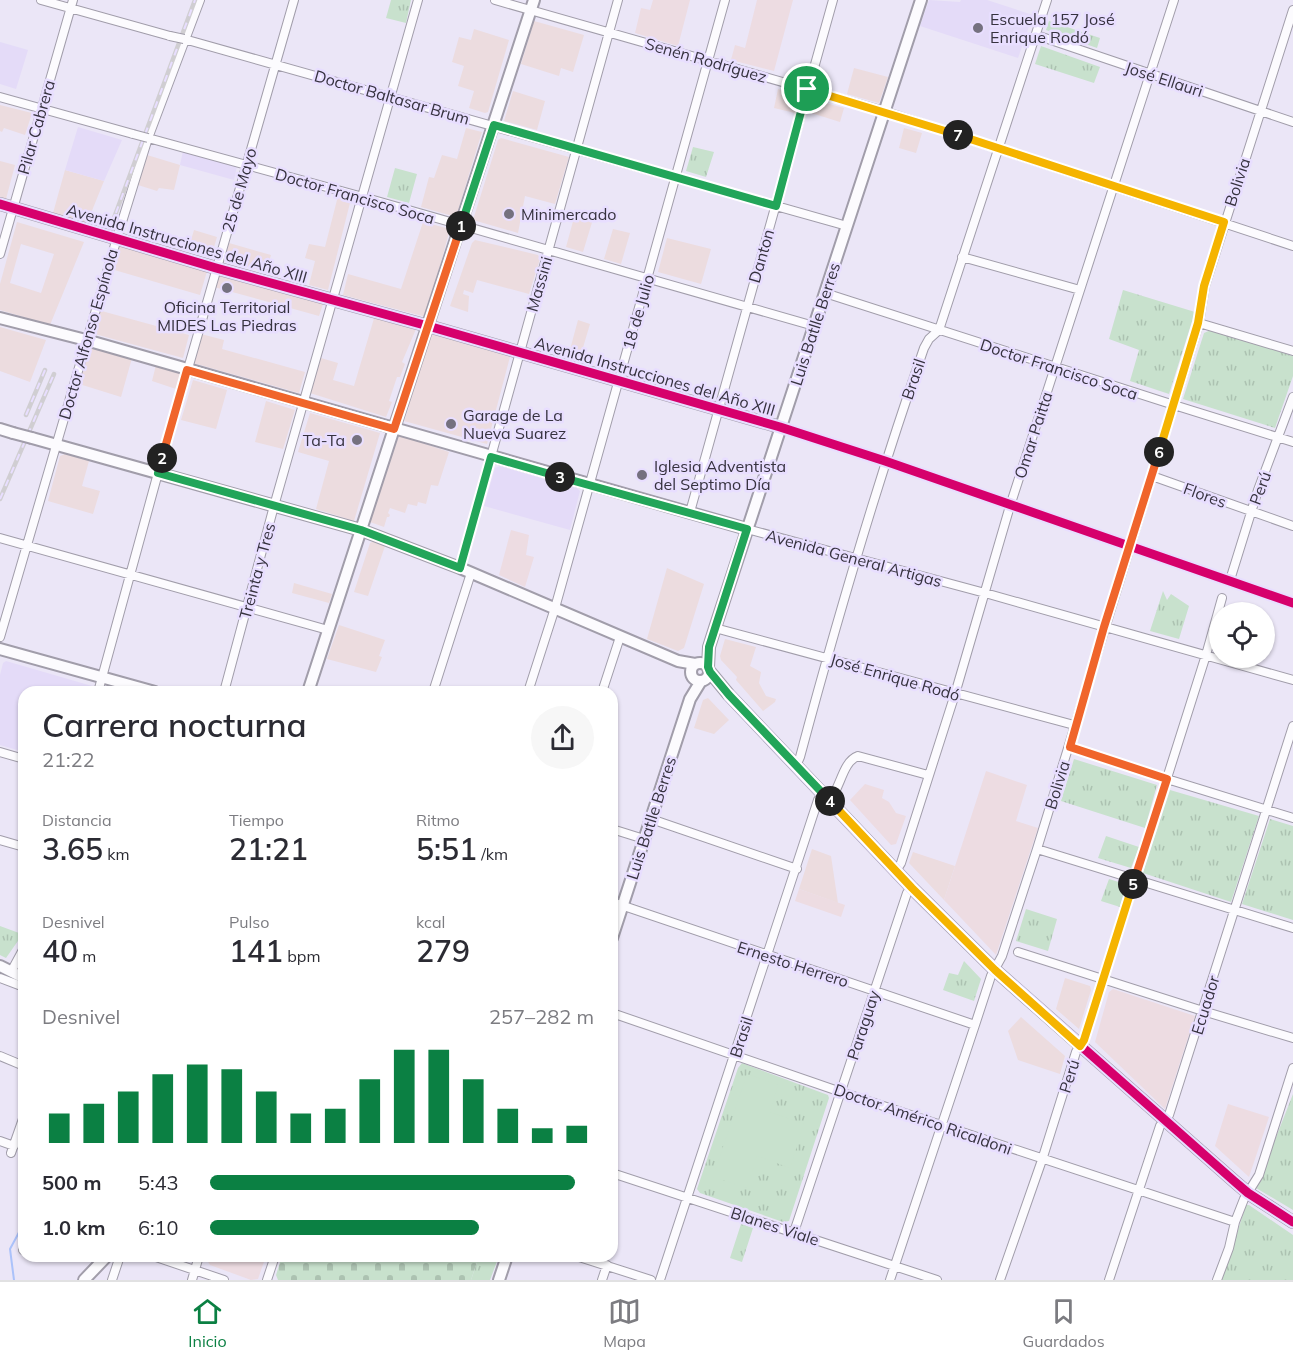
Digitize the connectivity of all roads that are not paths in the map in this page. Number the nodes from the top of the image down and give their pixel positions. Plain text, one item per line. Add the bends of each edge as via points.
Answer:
1 (41, 0) edge
2 (200, 0) edge
3 (294, 0) edge
4 (418, 0) edge
5 (495, 0) edge
6 (618, 0) edge
7 (725, 0) edge
8 (833, 0) edge
9 (921, 0) edge
10 (1047, 0) edge
11 (1174, 0) edge
12 (72, 4) edge
13 (532, 5) edge
14 (1293, 10) edge
15 (609, 33) junction
16 (1036, 36) junction
17 (184, 39) junction
18 (707, 61) junction
19 (275, 64) junction
20 (1150, 75) junction
21 (807, 89) junction
22 (0, 97) edge
23 (391, 97) junction
24 (42, 109) junction
25 (884, 111) junction
26 (1260, 111) junction
27 (1293, 122) edge
28 (494, 125) junction
29 (148, 138) junction
30 (998, 148) junction
31 (577, 150) junction
32 (247, 166) junction
33 (676, 178) junction
34 (1114, 186) junction
35 (363, 197) junction
36 (0, 204) edge
37 (776, 206) junction
38 (13, 207) junction
39 (1224, 222) junction
40 (461, 226) junction
41 (847, 226) junction
42 (117, 238) junction
43 (1293, 246) edge
44 (548, 250) junction
45 (0, 254) edge
46 (962, 257) junction
47 (216, 268) junction
48 (648, 279) junction
49 (1080, 290) junction
50 (825, 293) junction
51 (333, 300) junction
52 (747, 306) junction
53 (0, 318) edge
54 (1198, 323) junction
55 (429, 326) junction
56 (814, 326) junction
57 (939, 330) junction
58 (86, 340) junction
59 (1293, 351) edge
60 (520, 353) junction
61 (1055, 368) junction
62 (187, 370) junction
63 (619, 380) junction
64 (1293, 397) edge
65 (304, 403) junction
66 (1174, 405) junction
67 (718, 408) junction
68 (780, 427) junction
69 (0, 429) edge
70 (394, 429) junction
71 (1280, 437) junction
72 (1293, 442) edge
73 (56, 445) junction
74 (491, 457) junction
75 (885, 461) junction
76 (158, 473) junction
77 (1152, 476) junction
78 (589, 485) junction
79 (274, 506) junction
80 (1010, 506) junction
81 (690, 512) junction
82 (1251, 512) junction
83 (1293, 526) edge
84 (747, 529) junction
85 (361, 530) junction
86 (0, 538) edge
87 (26, 545) junction
88 (1130, 546) junction
89 (855, 558) junction
90 (460, 568) junction
91 (471, 573) junction
92 (130, 575) junction
93 (1230, 580) junction
94 (985, 593) junction
95 (1222, 598) dead end
96 (1293, 603) edge
97 (248, 608) junction
98 (555, 609) junction
99 (1104, 627) junction
100 (715, 628) junction
101 (328, 630) junction
102 (0, 637) edge
103 (620, 637) junction
104 (0, 650) edge
105 (1206, 655) junction
106 (827, 657) junction
107 (700, 672) junction
108 (102, 676) junction
109 (1293, 680) edge
110 (100, 686) edge
111 (135, 686) edge
112 (226, 686) edge
113 (310, 686) edge
114 (436, 686) edge
115 (530, 686) edge
116 (604, 686) edge
117 (955, 694) junction
118 (1074, 725) junction
119 (1293, 726) edge
120 (1070, 747) junction
121 (0, 752) edge
122 (18, 757) edge
123 (796, 766) junction
124 (928, 775) junction
125 (1167, 779) junction
126 (826, 797) junction
127 (1266, 809) junction
128 (1293, 818) edge
129 (651, 819) junction
130 (618, 831) edge
131 (644, 839) junction
132 (0, 840) edge
133 (18, 845) edge
134 (1038, 849) junction
135 (797, 868) junction
136 (896, 871) junction
137 (1135, 879) junction
138 (912, 888) junction
139 (618, 902) edge
140 (618, 904) edge
141 (1234, 910) junction
142 (1293, 928) edge
143 (1018, 951) dead end
144 (767, 956) junction
145 (18, 959) edge
146 (0, 966) edge
147 (995, 970) junction
148 (11, 972) junction
149 (18, 975) edge
150 (0, 978) edge
151 (1103, 978) junction
152 (18, 985) edge
153 (874, 990) junction
154 (1203, 1011) junction
155 (618, 1015) edge
156 (975, 1025) junction
157 (1293, 1038) edge
158 (1080, 1046) junction
159 (735, 1054) junction
160 (0, 1056) edge
161 (18, 1064) edge
162 (1293, 1068) edge
163 (841, 1092) junction
164 (1165, 1120) junction
165 (941, 1125) junction
166 (18, 1133) edge
167 (0, 1141) edge
168 (1042, 1160) junction
169 (618, 1175) edge
170 (1139, 1192) junction
171 (1248, 1193) junction
172 (687, 1197) junction
173 (1235, 1222) junction
174 (1293, 1222) edge
175 (794, 1232) junction
176 (101, 1262) edge
177 (118, 1262) edge
178 (171, 1262) edge
179 (198, 1262) edge
180 (273, 1262) edge
181 (505, 1262) edge
182 (597, 1262) edge
183 (607, 1265) junction
184 (894, 1266) junction
185 (195, 1270) junction
186 (84, 1280) edge
187 (112, 1280) edge
188 (192, 1280) edge
189 (224, 1280) edge
190 (267, 1280) edge
191 (500, 1280) edge
192 (602, 1280) edge
193 (651, 1280) edge
194 (660, 1280) edge
195 (890, 1280) edge
196 (937, 1280) edge
197 (1000, 1280) edge
198 (1109, 1280) edge
199 (1217, 1280) edge

1 - 12 street, Doctor Baltasar Brum
2 - 17 street, Doctor Alfonso Espínola
3 - 19 street, 25 de Mayo
4 - 23 street, Treinta y Tres
5 - 13 street, Senén Rodríguez
6 - 15 street, Massini
7 - 18 street, 18 de Julio
8 - 21 street, Danton
9 - 25 street, Luis Batlle Berres
10 - 16 street, Brasil
11 - 20 street, Omar Paitta
12 - 17 street, Doctor Baltasar Brum, bridge
12 - 24 street, Pilar Cabrera
13 - 15 street, Senén Rodríguez
13 - 28 street
14 - 26 street, Bolivia
15 - 18 street, Senén Rodríguez
15 - 31 street, Massini
16 - 20 street, José Ellauri
16 - 30 street, Brasil
17 - 19 street, Doctor Baltasar Brum
17 - 29 street, Doctor Alfonso Espínola
18 - 21 street, Senén Rodríguez
18 - 33 street, 18 de Julio
19 - 23 street, Doctor Baltasar Brum
19 - 32 street, 25 de Mayo
20 - 26 street, José Ellauri
20 - 34 street, Omar Paitta
21 - 25 street, Senén Rodríguez
21 - 37 street, Danton
22 - 24 street, Doctor Francisco Soca
23 - 28 street, Doctor Baltasar Brum
23 - 35 street, Treinta y Tres
24 - 29 street, Doctor Francisco Soca, bridge
24 - 38 street, Pilar Cabrera
25 - 30 street, Senén Rodríguez
25 - 41 street, Luis Batlle Berres
26 - 27 street, José Ellauri
26 - 39 street, Bolivia
28 - 31 street, Doctor Baltasar Brum
28 - 40 street
29 - 32 street, Doctor Francisco Soca
29 - 42 street, Doctor Alfonso Espínola
30 - 34 street, Senén Rodríguez
30 - 46 street, Brasil
31 - 33 street, Doctor Baltasar Brum
31 - 44 street, Massini
32 - 35 street, Doctor Francisco Soca
32 - 47 street, 25 de Mayo
33 - 37 street, Doctor Baltasar Brum
33 - 48 street, 18 de Julio
34 - 39 street, Senén Rodríguez
34 - 49 street, Omar Paitta
35 - 40 street, Doctor Francisco Soca
35 - 51 street, Treinta y Tres
36 - 38 street, Avenida Instrucciones del Año XIII
37 - 41 street, Doctor Baltasar Brum
37 - 52 street, Danton
38 - 42 street, Avenida Instrucciones del Año XIII
38 - 45 street, Pilar Cabrera
39 - 43 street, Senén Rodríguez
39 - 54 street, Bolivia via 1204,286
40 - 44 street, Doctor Francisco Soca
40 - 55 street
41 - 50 street, Luis Batlle Berres
42 - 47 street, Avenida Instrucciones del Año XIII
42 - 58 street, Doctor Alfonso Espínola
44 - 48 street, Doctor Francisco Soca
44 - 60 street, Massini
46 - 49 street
46 - 57 street, Brasil
47 - 51 street, Avenida Instrucciones del Año XIII
47 - 62 street, 25 de Mayo
48 - 52 street, Doctor Francisco Soca
48 - 63 street, 18 de Julio
49 - 61 street, Omar Paitta
50 - 56 street, Luis Batlle Berres
50 - 57 street, Doctor Francisco Soca
51 - 55 street, Avenida Instrucciones del Año XIII
51 - 65 street, Treinta y Tres
52 - 56 street, Doctor Francisco Soca
52 - 67 street, Danton
53 - 58 street, Avenida General Artigas
54 - 59 street
54 - 66 street, Bolivia
55 - 60 street, Avenida Instrucciones del Año XIII
55 - 70 street
56 - 68 street, Luis Batlle Berres
57 - 61 street, Doctor Francisco Soca
57 - 75 street, Brasil via 924,348
58 - 62 street, Avenida General Artigas
58 - 73 street, Doctor Alfonso Espínola
60 - 63 street, Avenida Instrucciones del Año XIII
60 - 74 street, Massini
61 - 66 street, Doctor Francisco Soca
61 - 80 street, Omar Paitta
62 - 65 street, Avenida General Artigas
62 - 76 street, 25 de Mayo
63 - 67 street, Avenida Instrucciones del Año XIII
63 - 78 street, 18 de Julio
64 - 71 street, Perú
65 - 70 street, Avenida General Artigas
65 - 79 street, Treinta y Tres
66 - 71 street, Doctor Francisco Soca
66 - 77 street, Bolivia
67 - 68 street, Avenida Instrucciones del Año XIII
67 - 81 street, Danton
68 - 75 street, Avenida Instrucciones del Año XIII
68 - 84 street, Luis Batlle Berres
69 - 73 street, bridge
70 - 74 street, Avenida General Artigas
70 - 85 street
71 - 72 street, Doctor Francisco Soca
71 - 82 street, Perú
73 - 76 street
73 - 87 street, Doctor Alfonso Espínola
74 - 78 street, Avenida General Artigas
74 - 90 street, Massini
75 - 80 street, Avenida Instrucciones del Año XIII
75 - 89 street, Brasil
76 - 79 street
76 - 92 street, 25 de Mayo
77 - 82 street, Flores
77 - 88 street, Bolivia
78 - 81 street, Avenida General Artigas
78 - 98 street, 18 de Julio
79 - 85 street
79 - 97 street, Treinta y Tres
80 - 88 street, Avenida Instrucciones del Año XIII
80 - 94 street, Omar Paitta
81 - 84 street, Avenida General Artigas
82 - 83 street, Flores
82 - 93 street, Perú
84 - 89 street, Avenida General Artigas
84 - 100 street, Luis Batlle Berres
85 - 90 street
85 - 101 street
86 - 87 street
87 - 92 street
87 - 102 street, Doctor Alfonso Espínola
88 - 93 street, Avenida Instrucciones del Año XIII
88 - 99 street, Bolivia
89 - 94 street, Avenida General Artigas
89 - 106 street, Brasil
90 - 91 street
91 - 98 street
91 - 114 street
92 - 97 street
92 - 108 street, 25 de Mayo
93 - 96 street, Avenida Instrucciones del Año XIII
94 - 99 street, Avenida General Artigas
94 - 117 street, Omar Paitta
95 - 105 street, Perú
97 - 101 street
97 - 112 street, Treinta y Tres
98 - 103 street
98 - 115 street, 18 de Julio
99 - 105 street, Avenida General Artigas
99 - 118 street, Bolivia
100 - 106 street, José Enrique Rodó
100 - 107 street, Luis Batlle Berres
101 - 113 street
103 - 107 street
103 - 116 street
104 - 108 street
105 - 109 street, Avenida General Artigas
105 - 125 street, Perú
106 - 117 street, José Enrique Rodó
106 - 123 street, Brasil
107 - 123 street via 729,695
107 - 129 street, Luis Batlle Berres
108 - 110 street, 25 de Mayo
108 - 111 street
117 - 118 street, José Enrique Rodó
117 - 124 street, Omar Paitta
118 - 120 street, Bolivia
119 - 127 street, Ecuador
120 - 125 street
120 - 134 street, Bolivia
121 - 122 street
123 - 126 street
124 - 126 street, Brasil via 858,756 848,762 836,793
124 - 136 street, Omar Paitta
125 - 127 street
125 - 137 street, Perú
126 - 135 street, Brasil via 818,800
126 - 136 street
127 - 128 street
127 - 141 street, Ecuador
129 - 131 street, Luis Batlle Berres
129 - 135 street
130 - 131 street
131 - 139 street, Luis Batlle Berres
132 - 133 street
134 - 137 street
134 - 147 street, Bolivia
135 - 144 street, Brasil
136 - 138 street
137 - 141 street
137 - 151 street, Perú
138 - 147 street
138 - 153 street, Paraguay
140 - 144 street, Ernesto Herrero
141 - 142 street
141 - 154 street, Ecuador
143 - 151 street
144 - 153 street, Ernesto Herrero
144 - 159 street, Brasil
145 - 148 street
146 - 148 street
147 - 156 street, Bolivia
147 - 158 street
148 - 149 street
150 - 152 street
151 - 154 street
151 - 158 street, Perú
153 - 156 street, Ernesto Herrero
153 - 163 street, Paraguay
154 - 157 street
154 - 164 street, Ecuador
155 - 159 street, Doctor Américo Ricaldoni
156 - 165 street, Bolivia
158 - 164 street
158 - 168 street, Perú
159 - 163 street, Doctor Américo Ricaldoni
159 - 172 street, Brasil
160 - 161 street
162 - 171 street via 1259,1175
163 - 165 street, Doctor Américo Ricaldoni
163 - 175 street, Paraguay
164 - 170 street, Ecuador
164 - 171 street
165 - 168 street, Doctor Américo Ricaldoni
165 - 184 street, Bolivia
166 - 167 street via 12,1150
168 - 170 street, Doctor Américo Ricaldoni
168 - 197 street, Perú
169 - 172 street, Blanes Viale
170 - 173 street, Doctor Américo Ricaldoni
170 - 198 street, Ecuador
171 - 173 street
171 - 174 street
172 - 175 street, Blanes Viale
172 - 194 street, Brasil
173 - 199 street
175 - 184 street, Blanes Viale
176 - 186 street
177 - 187 street
178 - 185 street
179 - 185 street
180 - 190 street
181 - 191 street
182 - 183 street
183 - 192 street
183 - 193 street
184 - 195 street, Bolivia
184 - 196 street, Blanes Viale
185 - 188 street
185 - 189 street

